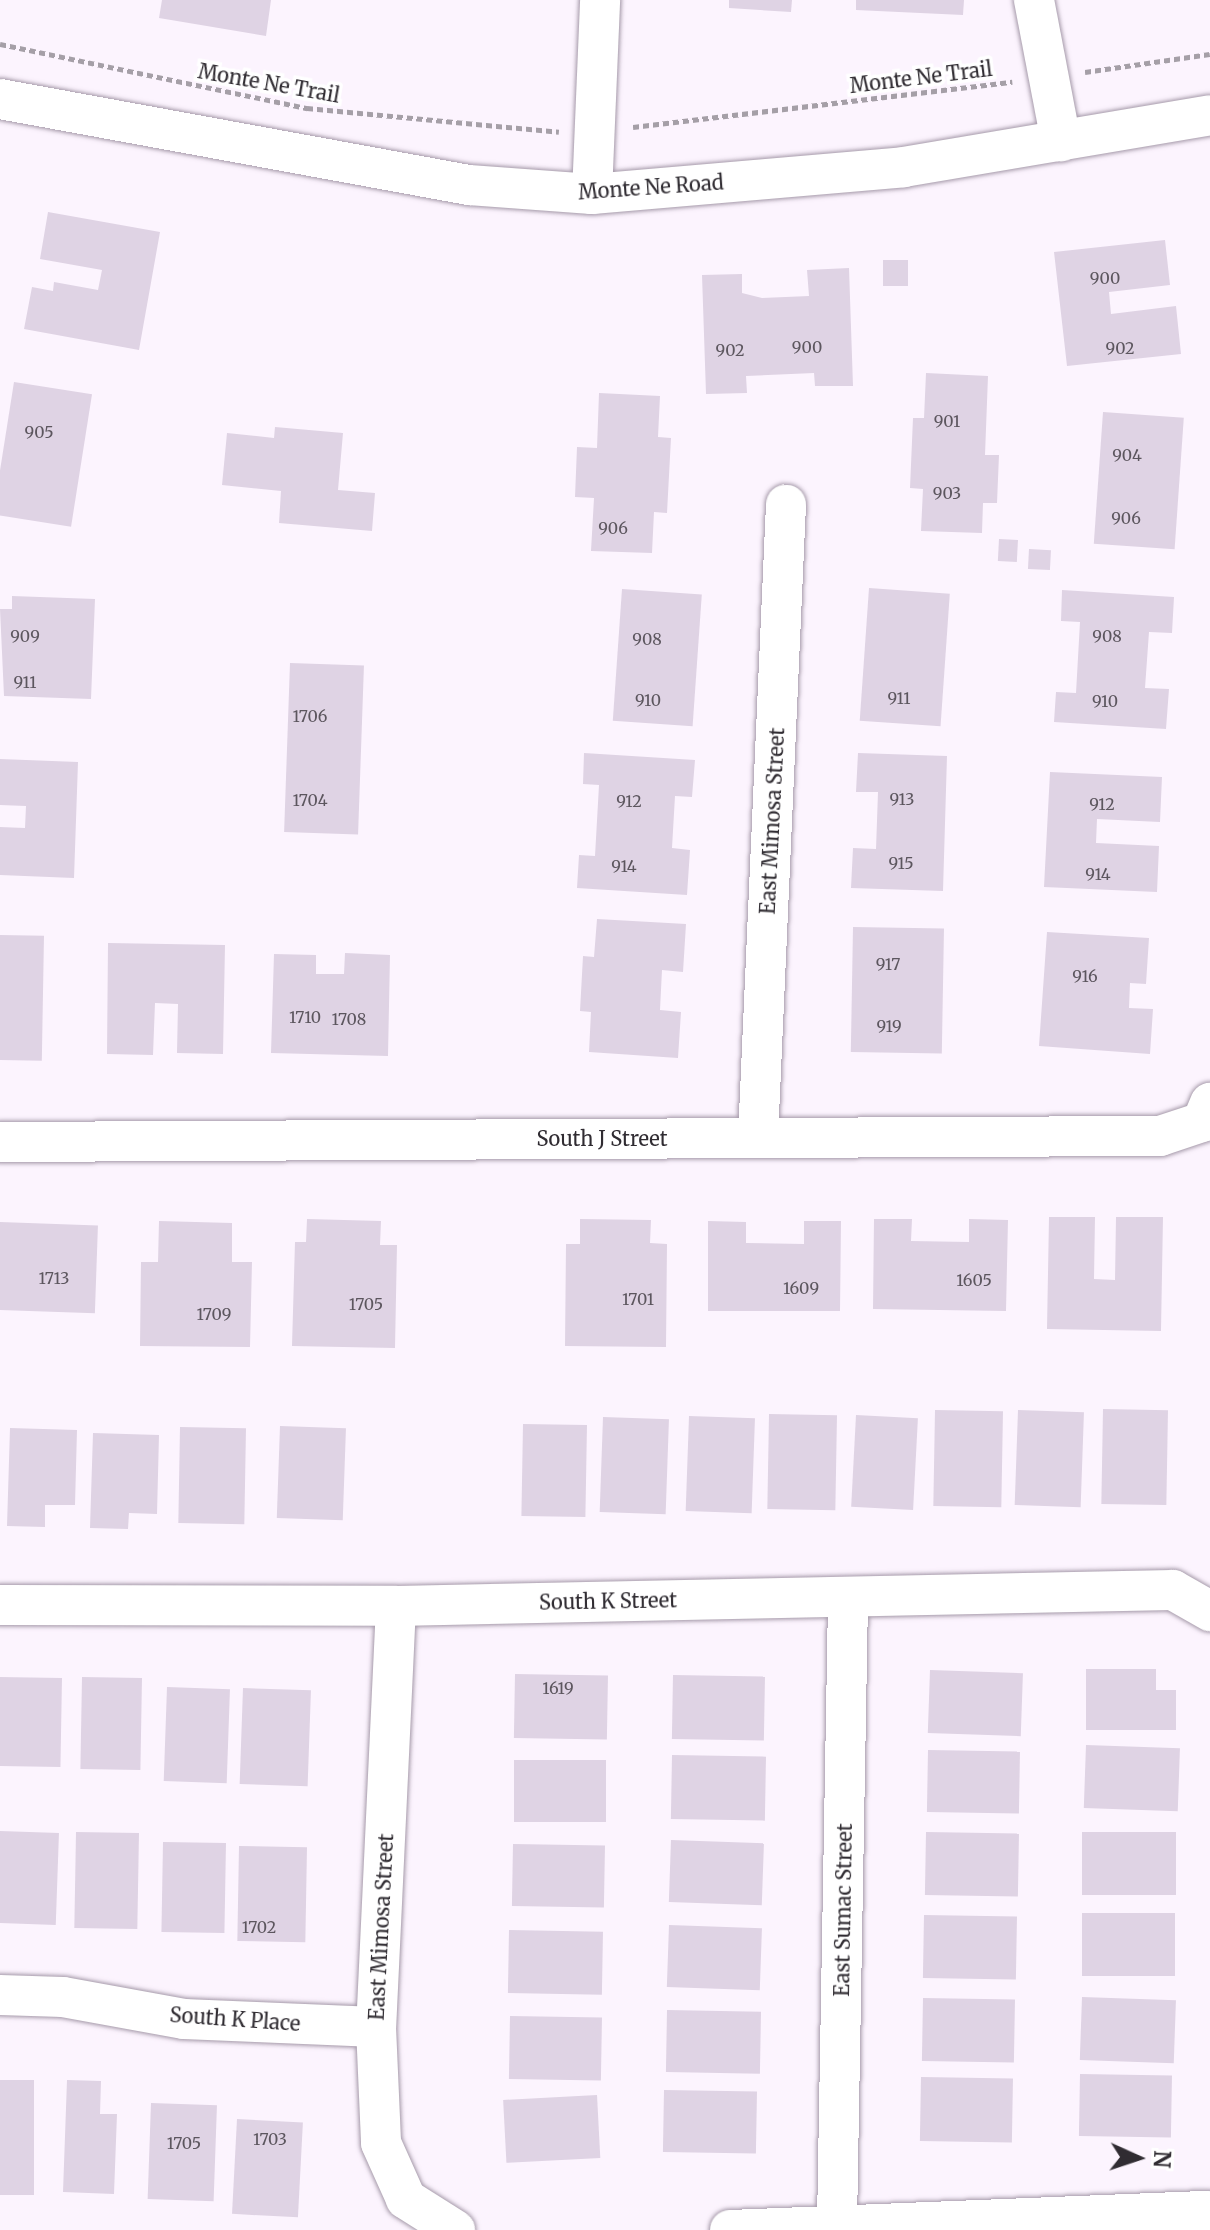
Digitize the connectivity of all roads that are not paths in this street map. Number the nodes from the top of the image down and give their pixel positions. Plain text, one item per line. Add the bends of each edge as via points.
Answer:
1 (600, 0) edge
2 (1034, 0) edge
3 (0, 99) edge
4 (1210, 115) edge
5 (1061, 141) junction
6 (592, 194) junction
7 (786, 505) dead end
8 (1206, 1113) edge
9 (758, 1138) junction
10 (0, 1142) edge
11 (848, 1597) junction
12 (0, 1605) edge
13 (396, 1606) junction
14 (1210, 1611) edge
15 (0, 1995) edge
16 (376, 2027) junction
17 (1210, 2211) edge
18 (837, 2224) junction
19 (449, 2228) edge
20 (730, 2230) edge

1 - 6 street
2 - 5 street
3 - 6 street, Monte Ne Road via 460,183
4 - 5 street, Monte Ne Road
5 - 6 street, Monte Ne Road via 904,167
7 - 9 street, East Mimosa Street
8 - 9 street, South J Street via 1160,1136
9 - 10 street, South J Street
11 - 13 street, South K Street
11 - 14 street, South K Street via 1173,1590
11 - 18 street, East Sumac Street
12 - 13 street, South K Street
13 - 16 street, East Mimosa Street
15 - 16 street, South K Place via 63,1997 184,2019
16 - 19 street, East Mimosa Street via 381,2143 406,2199
17 - 18 street
18 - 20 street

